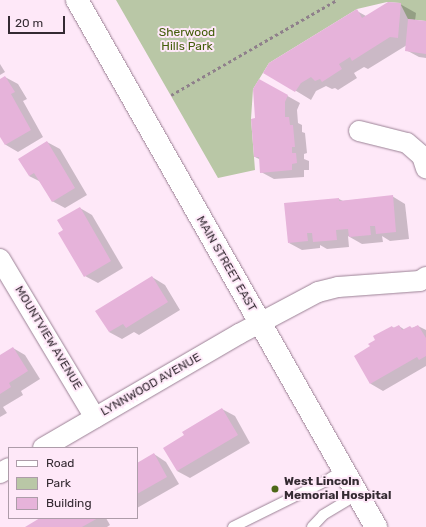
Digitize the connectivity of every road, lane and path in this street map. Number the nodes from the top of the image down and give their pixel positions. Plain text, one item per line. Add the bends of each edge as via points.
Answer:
1 (77, 0) edge
2 (337, 0) edge
3 (171, 95) dead end
4 (359, 131) dead end
5 (426, 168) edge
6 (0, 259) edge
7 (426, 277) edge
8 (260, 324) junction
9 (95, 418) junction
10 (45, 447) edge
11 (345, 469) junction
12 (358, 494) junction
13 (233, 527) edge
14 (312, 527) edge
15 (376, 527) edge

1 - 8 main road, MAIN STREET EAST
2 - 3 path
4 - 5 street via 407,143 422,156
6 - 9 street, MOUNTVIEW AVENUE
7 - 8 street, LYNNWOOD AVENUE via 420,281 338,287 318,292
8 - 9 street, LYNNWOOD AVENUE
8 - 11 main road, MAIN STREET EAST
9 - 10 street, LYNNWOOD AVENUE
11 - 12 main road, MAIN STREET EAST
11 - 13 lane
12 - 14 lane via 323,515
12 - 15 main road, MAIN STREET EAST

